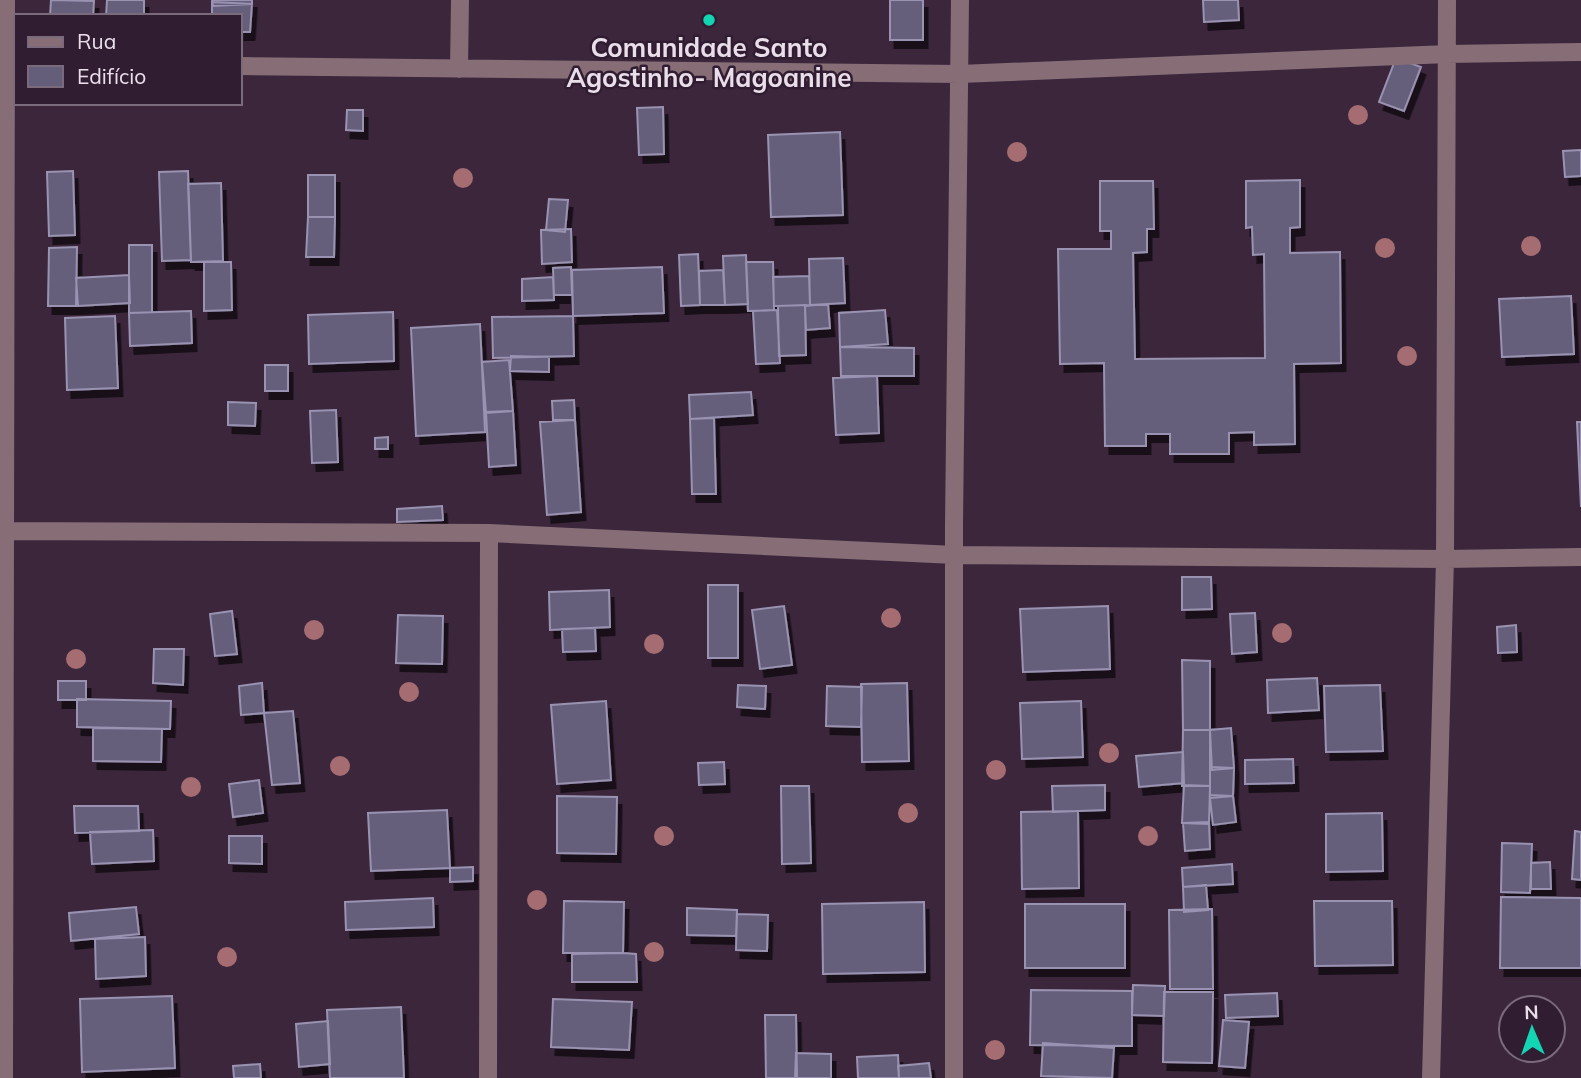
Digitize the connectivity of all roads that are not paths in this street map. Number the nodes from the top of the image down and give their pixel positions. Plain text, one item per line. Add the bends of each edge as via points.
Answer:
1 (6, 0) edge
2 (460, 0) edge
3 (960, 0) edge
4 (1447, 0) edge
5 (1581, 52) edge
6 (1448, 54) junction
7 (7, 63) edge
8 (242, 66) edge
9 (459, 69) junction
10 (960, 74) junction
11 (2, 531) edge
12 (489, 533) junction
13 (954, 555) junction
14 (1581, 556) edge
15 (1445, 559) junction
16 (4, 1078) edge
17 (488, 1078) edge
18 (954, 1078) edge
19 (1432, 1078) edge

1 - 7 street
2 - 9 street
3 - 10 street
4 - 6 street
5 - 6 street
6 - 10 street
6 - 15 street
7 - 11 street
8 - 9 street
9 - 10 street
10 - 13 street
11 - 12 street
11 - 16 street
12 - 13 street
12 - 17 street
13 - 15 street
13 - 18 street
14 - 15 street
15 - 19 street

